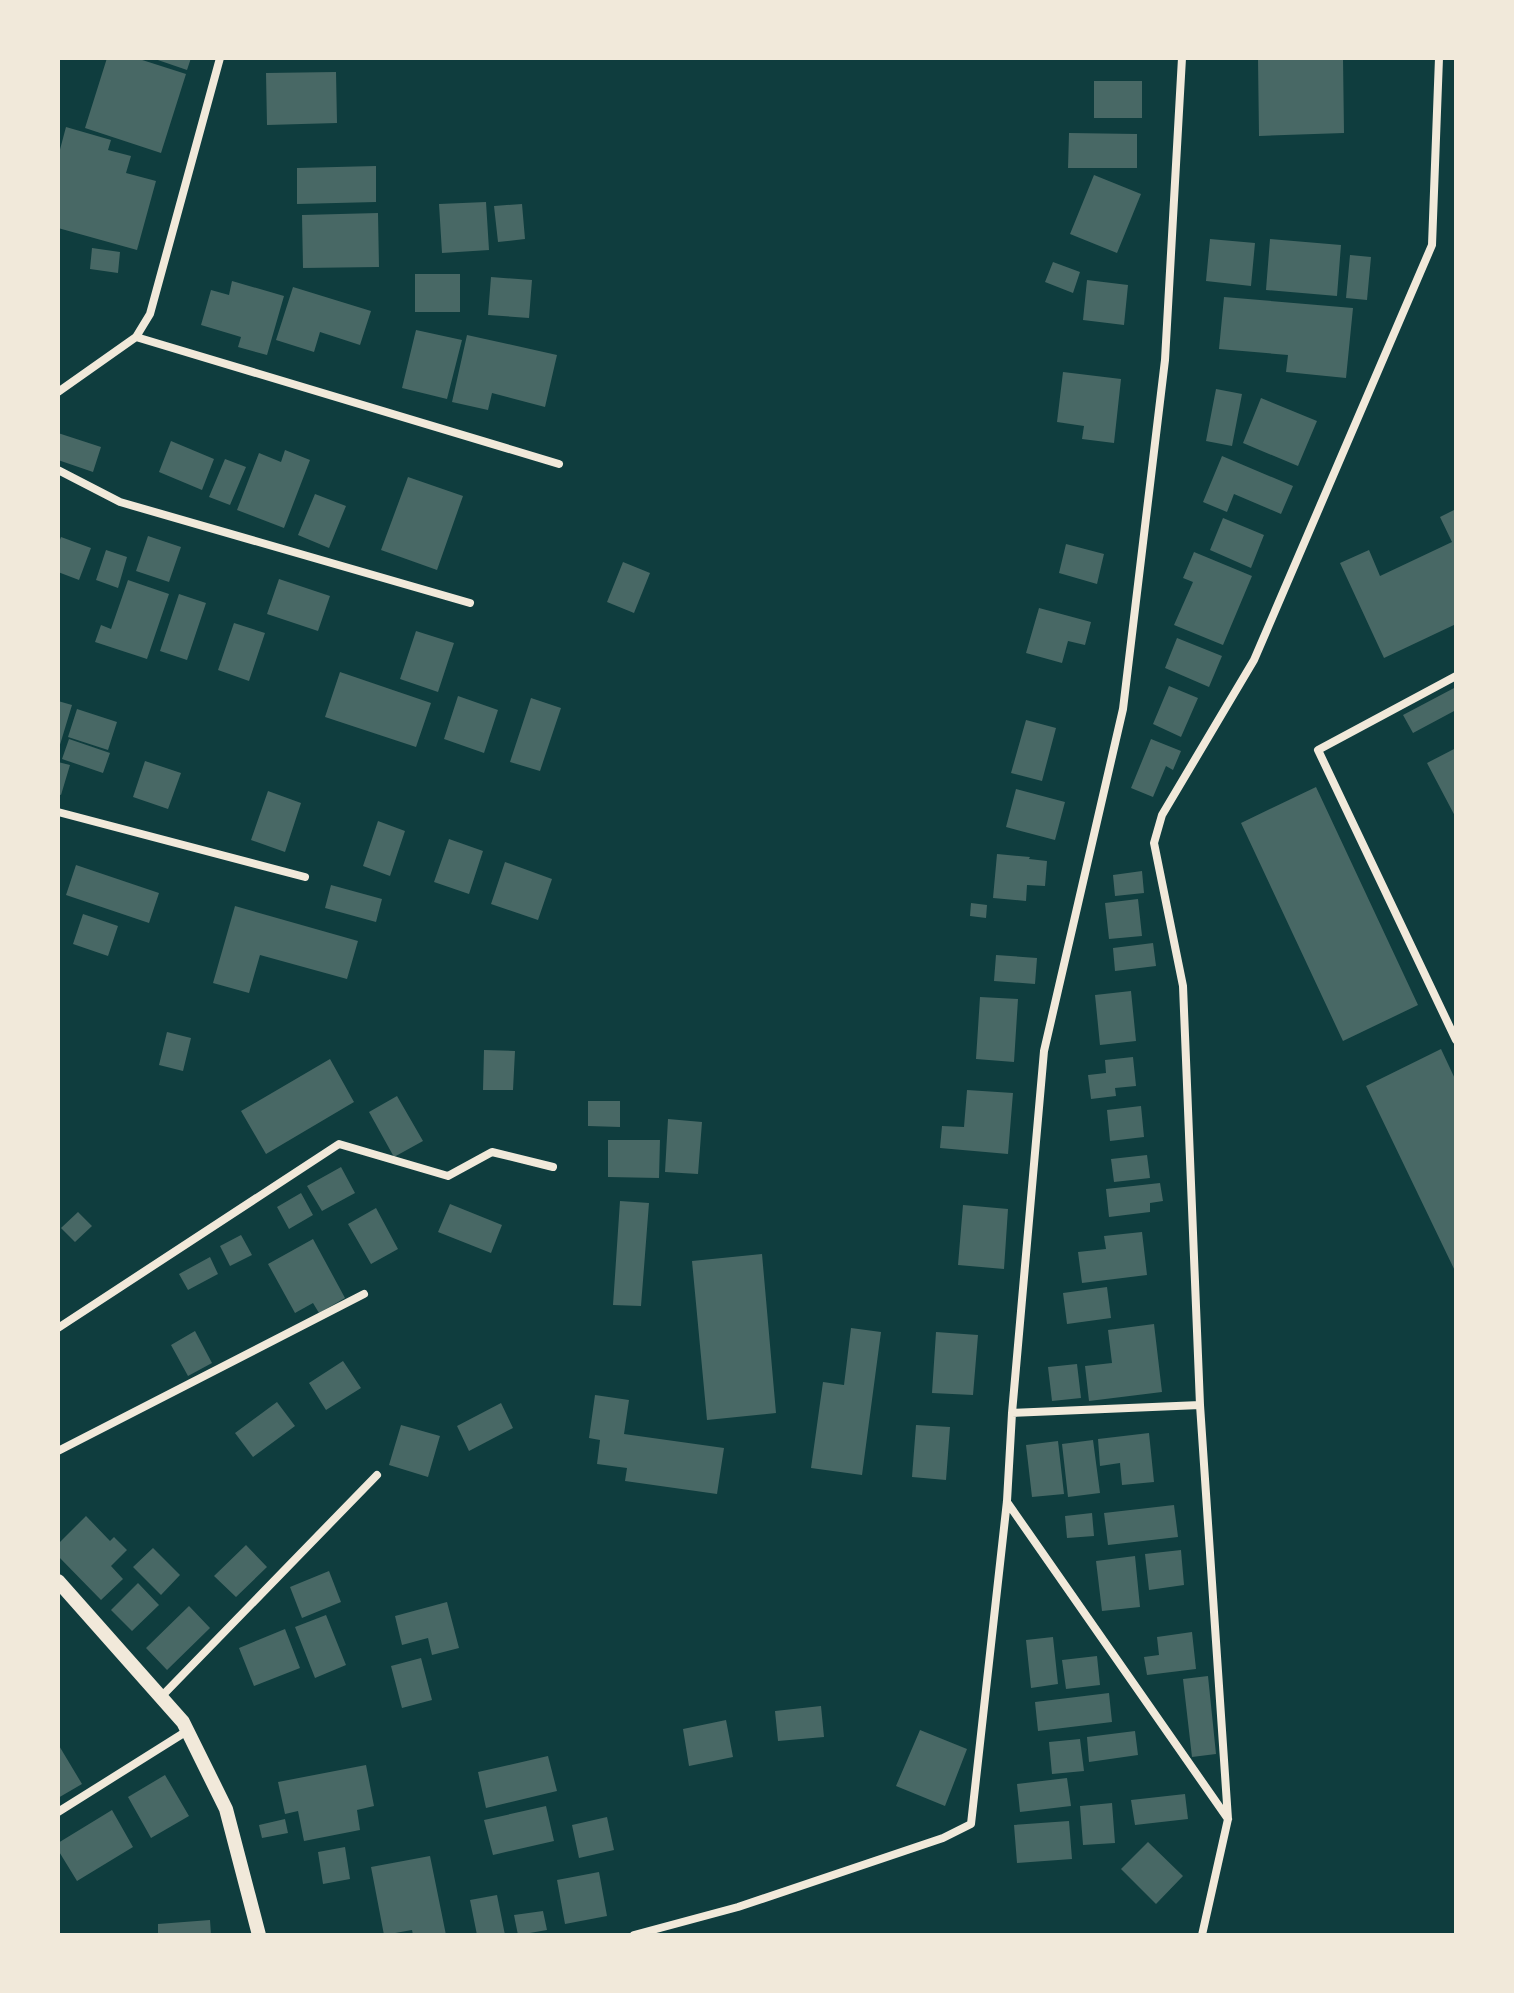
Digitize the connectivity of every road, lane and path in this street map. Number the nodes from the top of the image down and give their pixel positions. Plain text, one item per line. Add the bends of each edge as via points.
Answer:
1 (220, 58) edge
2 (1182, 58) edge
3 (1439, 58) edge
4 (136, 337) junction
5 (58, 392) edge
6 (559, 464) dead end
7 (58, 470) edge
8 (470, 603) dead end
9 (1456, 676) edge
10 (58, 812) edge
11 (305, 877) dead end
12 (1456, 1040) edge
13 (553, 1167) dead end
14 (364, 1294) dead end
15 (58, 1328) edge
16 (1200, 1405) junction
17 (1012, 1413) junction
18 (58, 1451) edge
19 (377, 1475) dead end
20 (1007, 1501) junction
21 (58, 1581) edge
22 (161, 1697) junction
23 (187, 1731) junction
24 (58, 1812) edge
25 (1228, 1819) junction
26 (259, 1935) edge
27 (634, 1935) edge
28 (1202, 1935) edge

1 - 4 street via 150,314
2 - 17 street via 1165,360 1123,709 1044,1051
3 - 16 street via 1432,245 1254,660 1162,815 1154,843 1183,986
4 - 5 street
4 - 6 street
7 - 8 street via 120,502
9 - 12 street via 1318,750
10 - 11 street
13 - 15 street via 492,1152 448,1176 339,1144
14 - 18 street
16 - 17 street
16 - 25 street
17 - 20 street
19 - 22 street
20 - 25 street
20 - 27 street via 971,1824 753,1902
21 - 22 street
22 - 23 street
23 - 24 street
23 - 26 street via 226,1809
25 - 28 street

